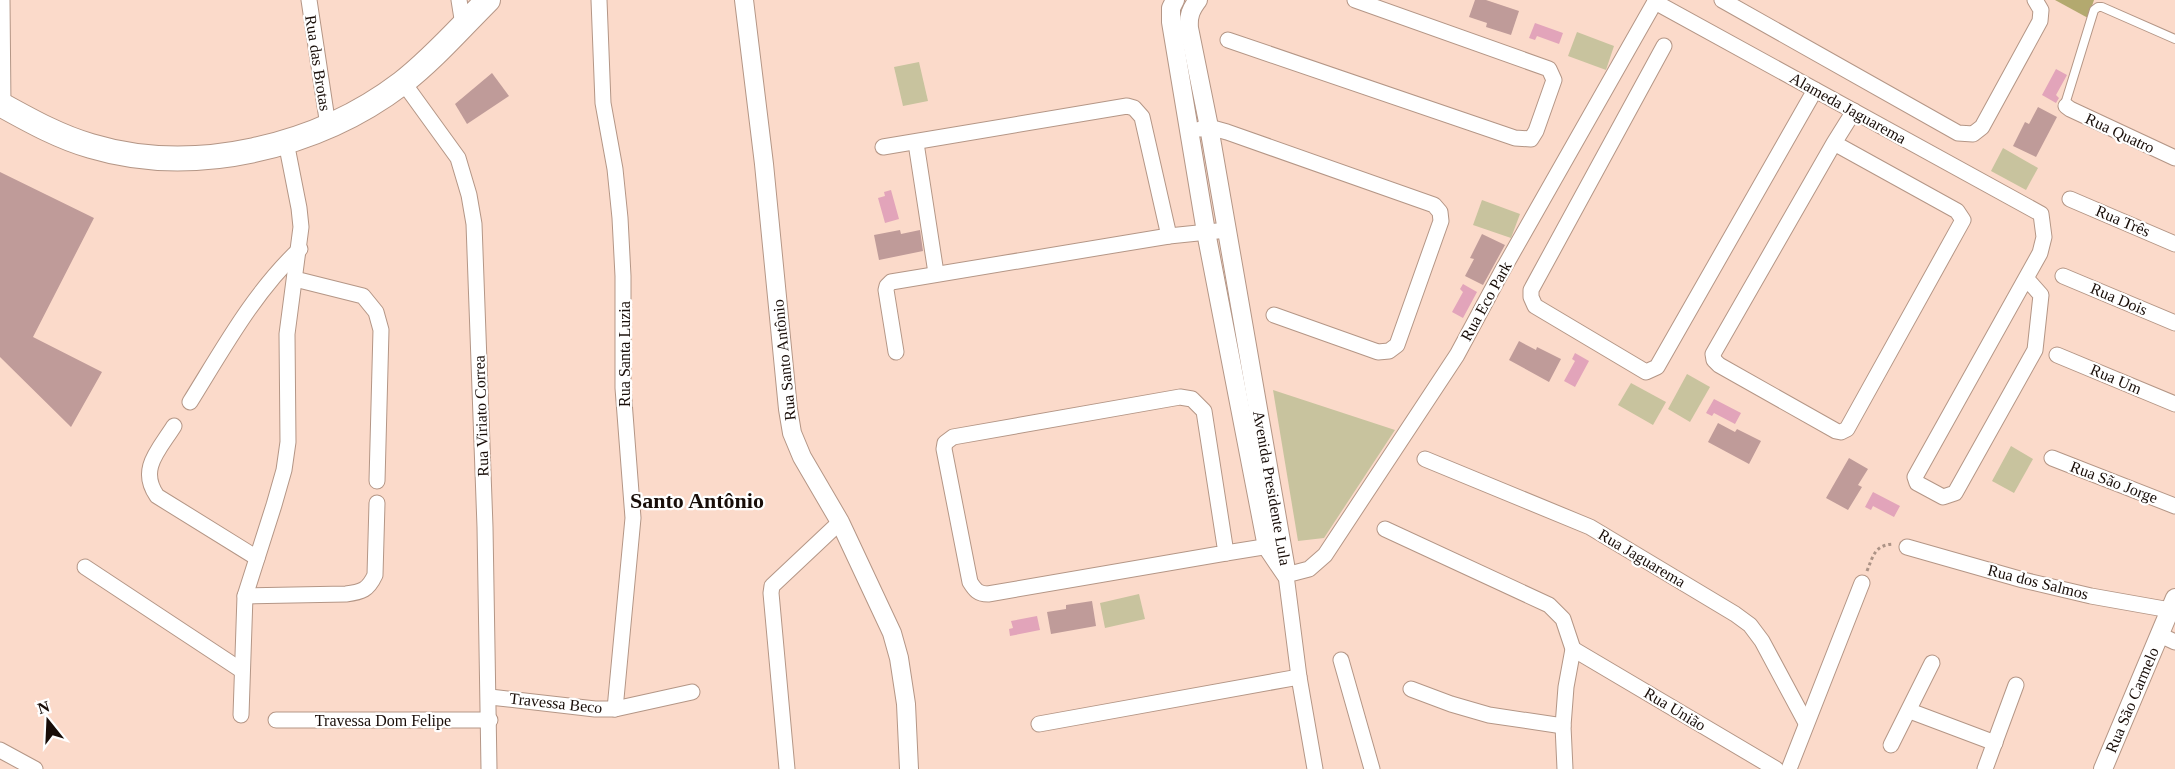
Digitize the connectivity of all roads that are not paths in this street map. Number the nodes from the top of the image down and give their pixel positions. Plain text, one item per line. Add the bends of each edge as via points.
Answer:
1 (2, 0) edge
2 (309, 0) edge
3 (459, 0) edge
4 (488, 0) edge
5 (599, 0) edge
6 (744, 0) edge
7 (1175, 0) edge
8 (1198, 0) edge
9 (1354, 0) edge
10 (1722, 0) edge
11 (2035, 0) edge
12 (1655, 1) edge
13 (463, 25) junction
14 (2175, 39) edge
15 (1228, 40) dead end
16 (1664, 46) dead end
17 (403, 82) junction
18 (1815, 90) junction
19 (1, 105) edge
20 (2066, 106) joint
21 (1854, 111) junction
22 (328, 126) junction
23 (1209, 127) junction
24 (1189, 131) junction
25 (286, 142) junction
26 (916, 143) junction
27 (1834, 143) junction
28 (883, 147) dead end
29 (2175, 158) edge
30 (2070, 199) dead end
31 (1227, 230) junction
32 (1206, 232) junction
33 (1169, 236) junction
34 (2175, 244) edge
35 (300, 249) junction
36 (936, 273) junction
37 (2063, 276) dead end
38 (2026, 278) junction
39 (295, 279) junction
40 (1274, 315) dead end
41 (2175, 323) edge
42 (896, 352) dead end
43 (2057, 355) dead end
44 (190, 402) dead end
45 (2175, 404) edge
46 (174, 426) dead end
47 (2052, 458) dead end
48 (1425, 459) dead end
49 (377, 481) dead end
50 (377, 503) dead end
51 (2175, 506) edge
52 (840, 522) junction
53 (1385, 529) dead end
54 (1274, 545) junction
55 (1907, 547) road end
56 (1226, 553) junction
57 (257, 558) junction
58 (84, 567) dead end
59 (1286, 574) junction
60 (1862, 584) road end
61 (245, 596) junction
62 (2173, 604) edge
63 (2168, 639) edge
64 (1574, 649) junction
65 (1341, 660) dead end
66 (1932, 663) dead end
67 (242, 670) junction
68 (1299, 677) junction
69 (2016, 686) dead end
70 (1411, 688) dead end
71 (692, 692) dead end
72 (490, 697) junction
73 (615, 709) junction
74 (1910, 711) junction
75 (242, 715) dead end
76 (276, 720) dead end
77 (490, 720) junction
78 (1806, 723) junction
79 (1039, 724) dead end
80 (1563, 726) junction
81 (1995, 743) junction
82 (1891, 745) dead end
83 (0, 750) edge
84 (35, 769) edge
85 (489, 769) edge
86 (787, 769) edge
87 (909, 769) edge
88 (1315, 769) edge
89 (1372, 769) edge
90 (1565, 769) edge
91 (1776, 769) edge
92 (1789, 769) edge
93 (1985, 769) edge
94 (2103, 769) edge

1 - 19 street
2 - 22 street, Rua das Brotas
3 - 13 street
4 - 13 main road
5 - 73 street, Rua Santa Luzia via 603,103 620,218 623,388 633,507
6 - 52 street, Rua Santo Antônio via 792,433
7 - 24 street, Avenida Presidente Lula via 1171,22
8 - 23 street, Avenida Presidente Lula via 1188,18
9 - 15 street via 1549,69 1554,80 1531,139 1515,138
10 - 11 street via 1958,133 1973,134 1982,126 2040,21 2041,10
12 - 18 street, Alameda Jaguarema
12 - 59 street, Rua Eco Park via 1457,355 1325,555 1309,569
13 - 17 main road
14 - 20 lane via 2098,7
16 - 18 street via 1531,290 1535,306 1646,372 1657,367
17 - 22 main road
17 - 72 street, Rua Viriato Correa via 458,158 471,205
18 - 21 street, Alameda Jaguarema
19 - 25 main road via 91,147 139,155 219,156
20 - 29 street, Rua Quatro
21 - 27 street
21 - 38 street, Alameda Jaguarema via 2041,214 2044,237
22 - 25 main road
23 - 24 street
23 - 31 street, Avenida Presidente Lula
23 - 40 street via 1434,205 1440,212 1441,221 1397,345 1389,351 1378,352
24 - 32 street, Avenida Presidente Lula
25 - 35 street via 299,208
26 - 28 street
26 - 33 street via 1126,106 1134,108 1143,117
26 - 36 street
27 - 27 street via 1713,354 1719,365 1842,432 1963,220 1957,211
30 - 34 street, Rua Três
31 - 32 street
31 - 54 street, Avenida Presidente Lula
32 - 33 street
32 - 54 street, Avenida Presidente Lula
33 - 36 street
35 - 39 street
35 - 44 street via 254,301
36 - 42 street via 887,286
37 - 41 street, Rua Dois
38 - 38 street via 1915,477 1917,483 1943,497 1955,493 2035,350 2041,295
39 - 49 street via 363,296 376,312 381,330
39 - 57 street via 287,334 288,442 284,470
43 - 45 street, Rua Um
46 - 57 street via 150,464 150,486 157,496
47 - 51 street, Rua São Jorge
48 - 78 street, Rua Jaguarema via 1590,527 1735,614 1762,641
50 - 61 street via 375,575 362,591
52 - 86 street via 772,586
52 - 87 street, Rua Santo Antônio via 883,610 899,658
53 - 64 street via 1549,605 1563,619
54 - 56 street
54 - 59 street, Avenida Presidente Lula
55 - 62 street, Rua dos Salmos via 2091,596
56 - 56 street via 1204,411 1192,399 1180,397 953,437 945,443 970,582 981,594
57 - 61 street
58 - 67 street
59 - 68 street
60 - 78 street
61 - 67 street
62 - 63 street, Rua São Carmelo
63 - 94 street, Rua São Carmelo
64 - 80 street
64 - 91 street, Rua União
65 - 89 street
66 - 74 street
67 - 75 street
68 - 79 street
68 - 88 street
69 - 81 street
70 - 80 street via 1489,715
71 - 73 street, Travessa Beco
72 - 73 street, Travessa Beco
72 - 77 street, Rua Viriato Correa
74 - 81 street
74 - 82 street
76 - 77 street, Travessa Dom Felipe
77 - 85 street, Rua Viriato Correa
78 - 92 street
80 - 90 street
81 - 93 street
83 - 84 street

